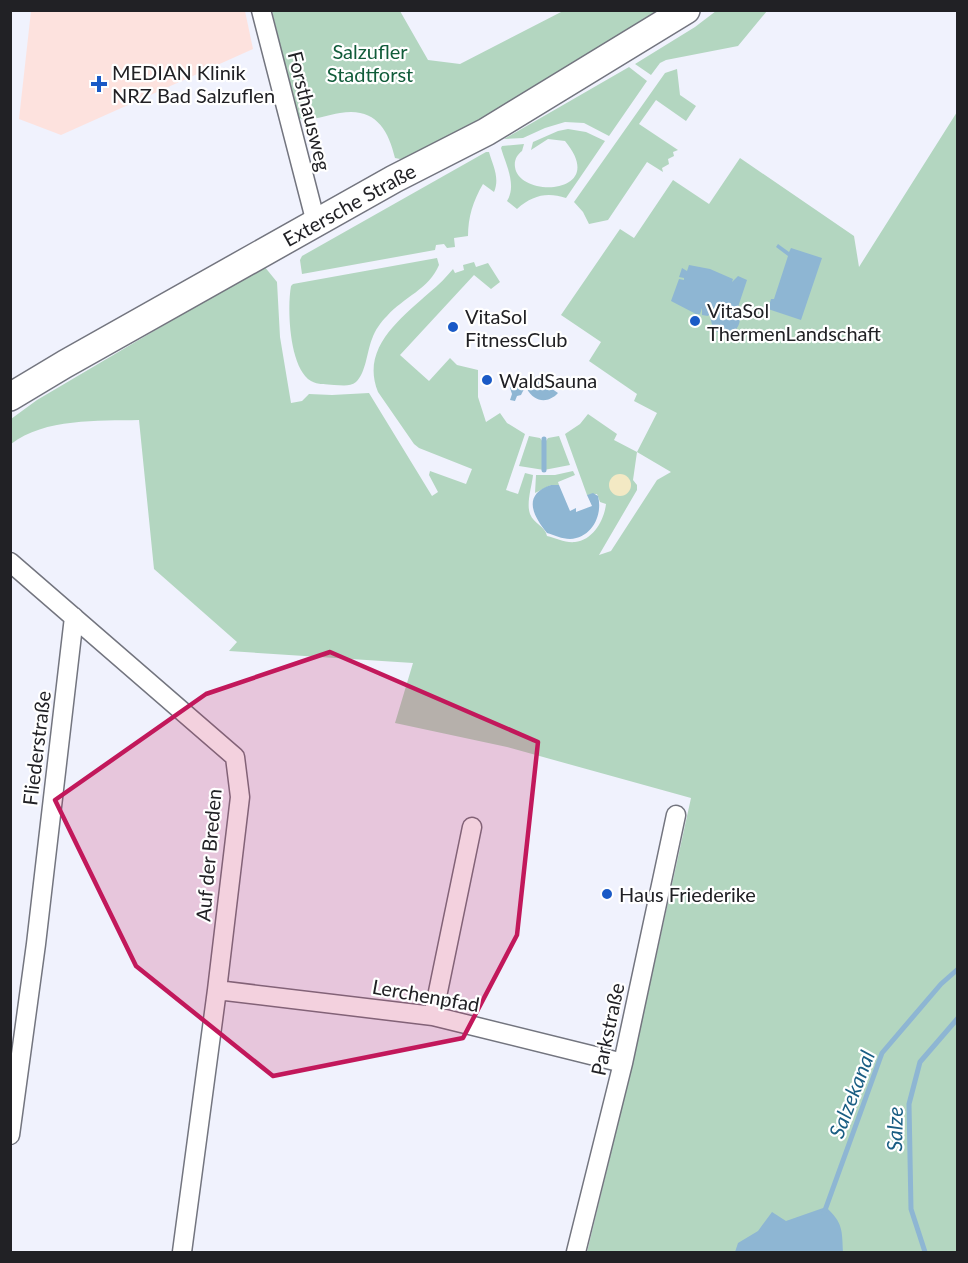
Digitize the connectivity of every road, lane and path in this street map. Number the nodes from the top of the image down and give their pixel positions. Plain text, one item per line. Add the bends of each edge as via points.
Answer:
1 (261, 10) edge
2 (686, 10) edge
3 (316, 223) junction
4 (10, 397) edge
5 (10, 562) edge
6 (74, 617) junction
7 (676, 815) dead end
8 (472, 827) dead end
9 (217, 990) junction
10 (433, 1016) junction
11 (623, 1063) junction
12 (10, 1135) edge
13 (182, 1252) edge
14 (576, 1252) edge

1 - 3 street, Forsthausweg
2 - 3 main road, Extersche Straße via 486,132
3 - 4 main road, Extersche Straße
5 - 6 street, Auf der Breden
6 - 9 street, Auf der Breden via 235,757 240,797
6 - 12 street, Fliederstraße
7 - 11 street, Parkstraße
8 - 10 street
9 - 10 street, Lerchenpfad
9 - 13 street, Auf der Breden
10 - 11 street, Lerchenpfad
11 - 14 street, Parkstraße

